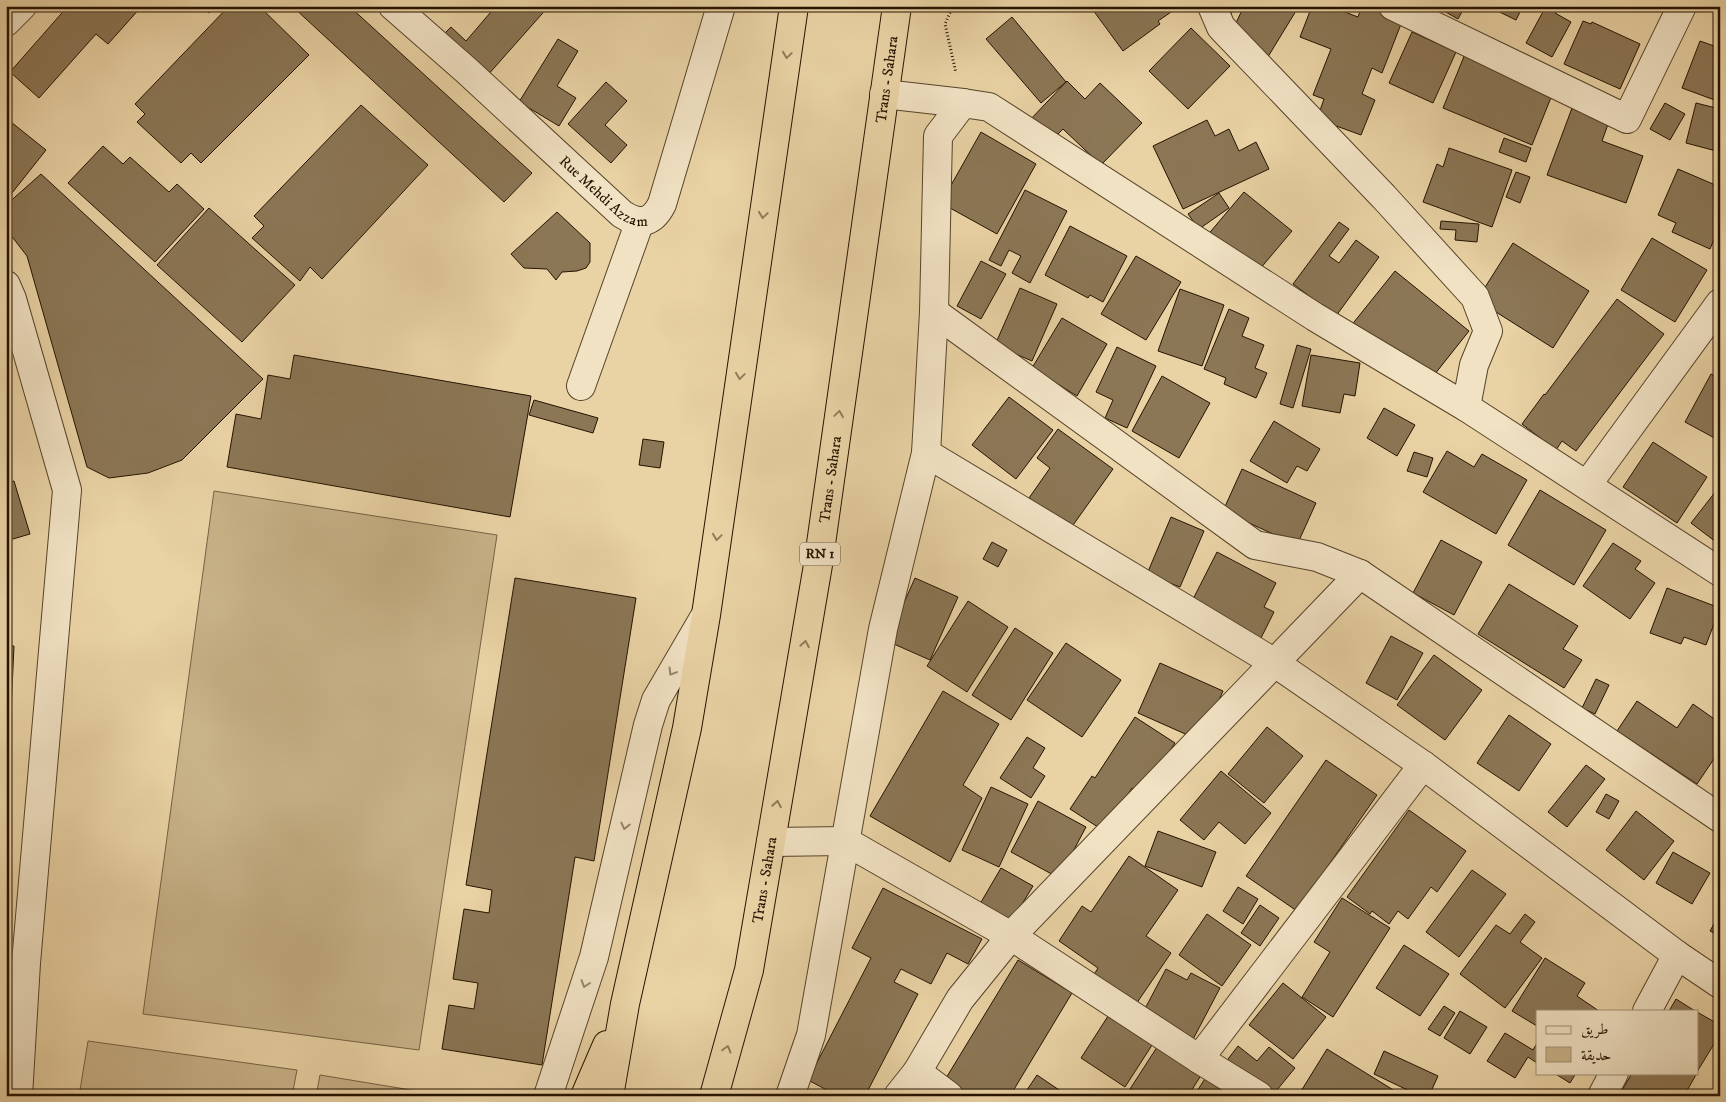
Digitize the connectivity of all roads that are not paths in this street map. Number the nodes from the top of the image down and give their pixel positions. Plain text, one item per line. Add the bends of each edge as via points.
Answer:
1 (22, 6) edge
2 (393, 6) edge
3 (720, 6) edge
4 (794, 6) edge
5 (897, 6) edge
6 (1212, 6) edge
7 (1393, 6) edge
8 (1682, 6) edge
9 (6, 22) edge
10 (884, 94) junction
11 (963, 103) junction
12 (640, 222) junction
13 (6, 285) edge
14 (934, 312) junction
15 (1717, 314) edge
16 (581, 386) dead end
17 (1466, 407) junction
18 (926, 453) junction
19 (1587, 485) junction
20 (1720, 572) edge
21 (1360, 574) junction
22 (706, 615) junction
23 (1274, 663) junction
24 (1423, 765) junction
25 (1720, 818) edge
26 (845, 841) junction
27 (771, 842) junction
28 (1011, 936) junction
29 (1676, 955) junction
30 (1720, 984) edge
31 (625, 1004) junction
32 (1648, 1010) edge
33 (1199, 1059) junction
34 (917, 1072) junction
35 (1613, 1074) edge
36 (18, 1096) edge
37 (548, 1096) edge
38 (585, 1096) edge
39 (609, 1096) edge
40 (714, 1096) edge
41 (790, 1096) edge
42 (898, 1096) edge
43 (949, 1096) edge
44 (1259, 1096) edge
45 (1602, 1096) edge

1 - 9 street
2 - 12 street, Rue Mehdi Azzam via 622,214
3 - 12 street, Rue Mehdi Azzam via 662,204 657,214
4 -> 22 highway
5 - 10 highway, Trans - Sahara / RN 1
6 - 17 street via 1221,27 1475,297 1488,331 1474,364
7 - 8 street via 1627,119
10 - 11 street
27 -> 10 highway, Trans - Sahara / RN 1 via 818,565
11 - 14 street via 938,136
11 - 17 street via 988,107 1315,317
12 - 16 street
13 - 36 street via 67,490 26,963
14 - 18 street
14 - 21 street via 1255,545 1317,557
15 - 19 street
17 - 19 street
18 - 23 street
18 - 26 street via 883,628
19 - 20 street
21 - 23 street
21 - 25 street
22 - 31 highway via 687,728
22 -> 37 street via 656,700 594,957
23 - 24 street
23 - 28 street
24 - 29 street
24 - 33 street
26 - 27 street
26 - 28 street
26 - 41 street via 811,1035
40 -> 27 highway, Trans - Sahara / RN 1 via 749,970
28 - 33 street
28 - 34 street via 960,999
29 - 30 street
29 - 32 street
31 - 38 highway
31 - 39 highway
33 - 44 street
34 - 42 street
34 - 43 street
35 - 45 street

